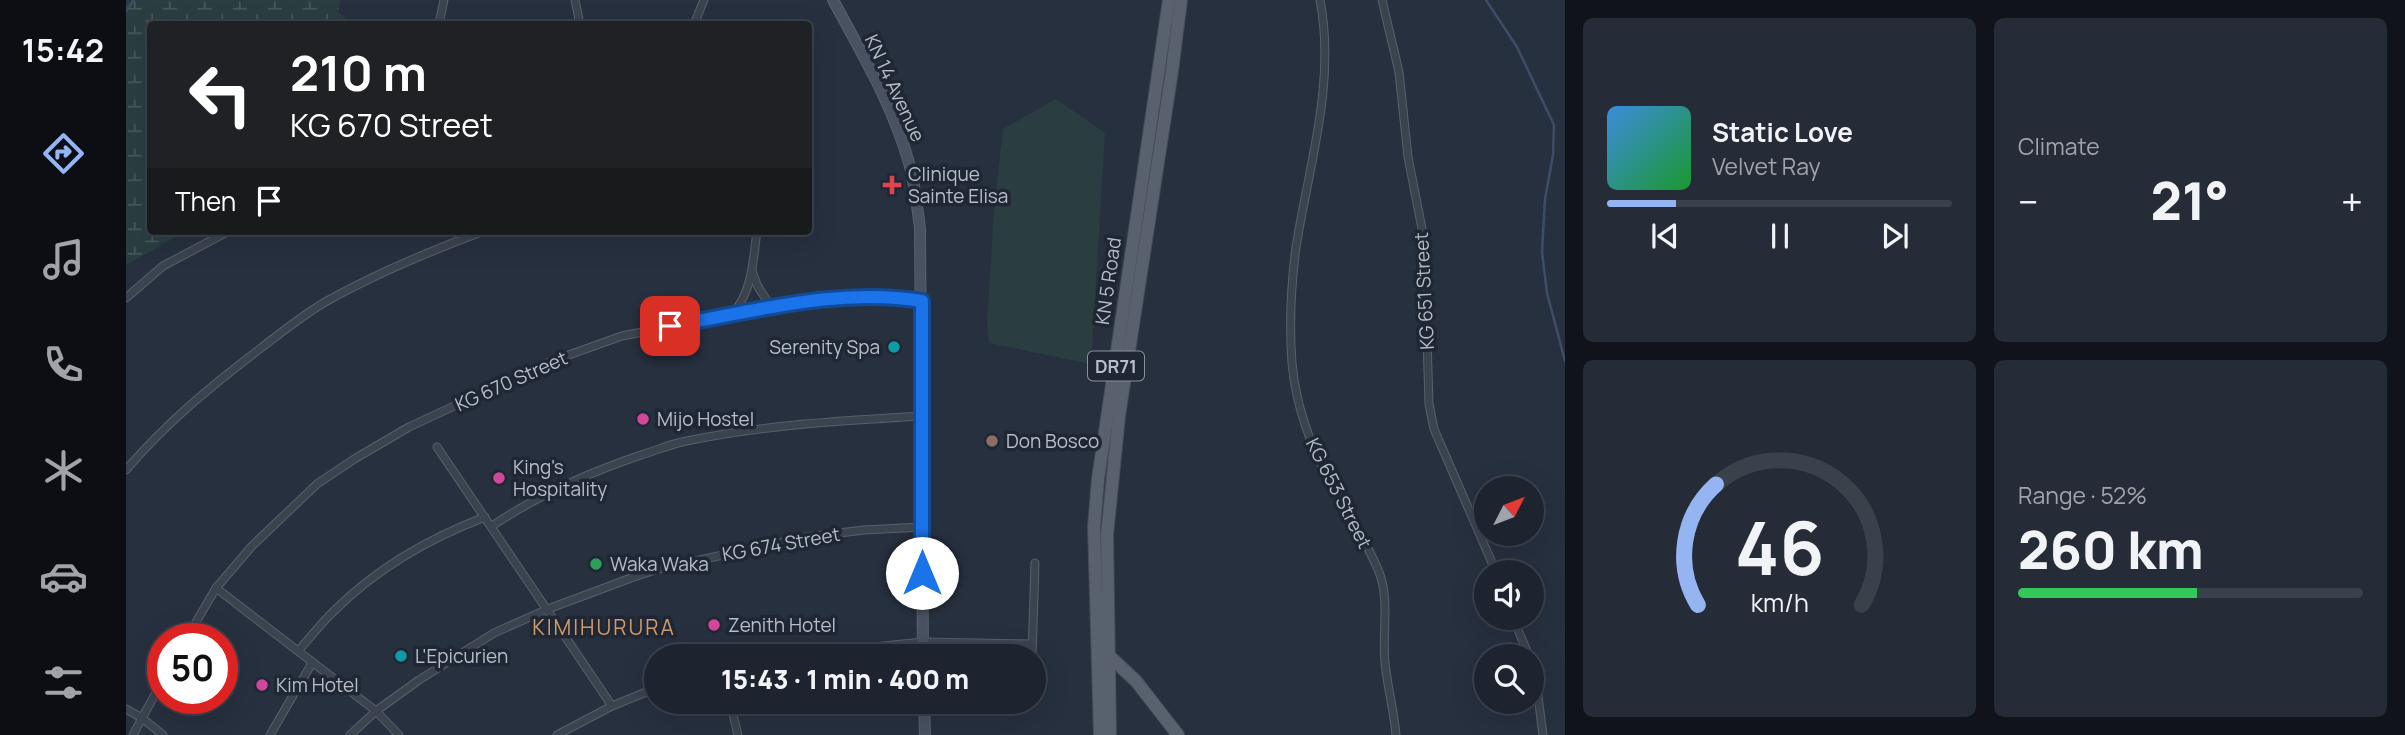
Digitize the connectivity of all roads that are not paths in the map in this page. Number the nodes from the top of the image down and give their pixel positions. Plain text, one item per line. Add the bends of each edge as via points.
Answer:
1 (444, 0) edge
2 (575, 0) edge
3 (704, 0) edge
4 (833, 0) edge
5 (1169, 0) edge
6 (1181, 0) edge
7 (1320, 0) edge
8 (1382, 0) edge
9 (440, 21) edge
10 (579, 21) edge
11 (698, 21) edge
12 (221, 235) edge
13 (473, 235) edge
14 (756, 235) edge
15 (752, 271) junction
16 (126, 298) edge
17 (922, 301) junction
18 (771, 307) junction
19 (732, 314) junction
20 (921, 416) junction
21 (437, 447) dead end
22 (126, 470) edge
23 (485, 517) junction
24 (492, 526) junction
25 (922, 527) junction
26 (1491, 560) edge
27 (1035, 563) dead end
28 (216, 588) junction
29 (548, 609) junction
30 (195, 623) edge
31 (923, 642) junction
32 (903, 644) edge
33 (1032, 644) joint
34 (298, 651) junction
35 (1108, 655) junction
36 (312, 663) junction
37 (644, 693) edge
38 (612, 706) junction
39 (126, 709) edge
40 (147, 709) edge
41 (376, 712) junction
42 (733, 714) edge
43 (924, 714) edge
44 (1541, 714) edge
45 (142, 718) junction
46 (133, 735) edge
47 (163, 735) edge
48 (270, 735) edge
49 (350, 735) edge
50 (399, 735) edge
51 (556, 735) edge
52 (738, 735) edge
53 (925, 735) edge
54 (1100, 735) edge
55 (1110, 735) edge
56 (1178, 735) edge
57 (1396, 735) edge
58 (1544, 735) edge

1 - 9 street
2 - 10 street
3 - 11 street
4 - 17 main road, KN 14 Avenue via 890,112 910,164 920,228
5 - 54 main road, KN 5 Road / DR71 via 1096,503
6 - 35 main road, KN 5 Road / DR71 via 1119,416 1107,535
7 - 57 street, KG 653 Street via 1326,54 1319,135 1292,282 1293,366 1298,401 1316,454 1380,573 1385,662
8 - 26 street, KG 651 Street via 1399,72 1408,157 1424,239 1429,404 1434,429
12 - 16 street via 163,266
13 - 22 street via 417,256 324,302 186,407
14 - 15 street
15 - 18 street
15 - 19 street via 746,294
17 - 18 street, KG 670 Street via 876,295
17 - 20 main road, KN 14 Avenue
18 - 19 street, KG 670 Street
19 - 28 street, KG 670 Street via 622,336 587,348 409,428 317,484
20 - 24 street via 824,422 679,443 589,473
20 - 25 main road, KN 14 Avenue
21 - 23 street
23 - 24 street
23 - 34 street via 393,563 335,609
24 - 29 street
25 - 29 street, KG 674 Street via 806,537 691,562 640,575
25 - 31 main road, KN 14 Avenue
27 - 33 street
28 - 30 street, KG 670 Street
28 - 34 street
29 - 38 street
29 - 41 street, KG 674 Street via 461,652
31 - 32 street
31 - 33 street
34 - 36 street
35 - 55 main road, KN 5 Road / DR71
35 - 56 main road via 1136,681
36 - 41 street
36 - 48 street
37 - 38 street
38 - 51 street
39 - 45 street
40 - 45 street
41 - 49 street, KG 674 Street
41 - 50 street
42 - 52 street
43 - 53 main road
44 - 58 street
45 - 46 street
45 - 47 street

